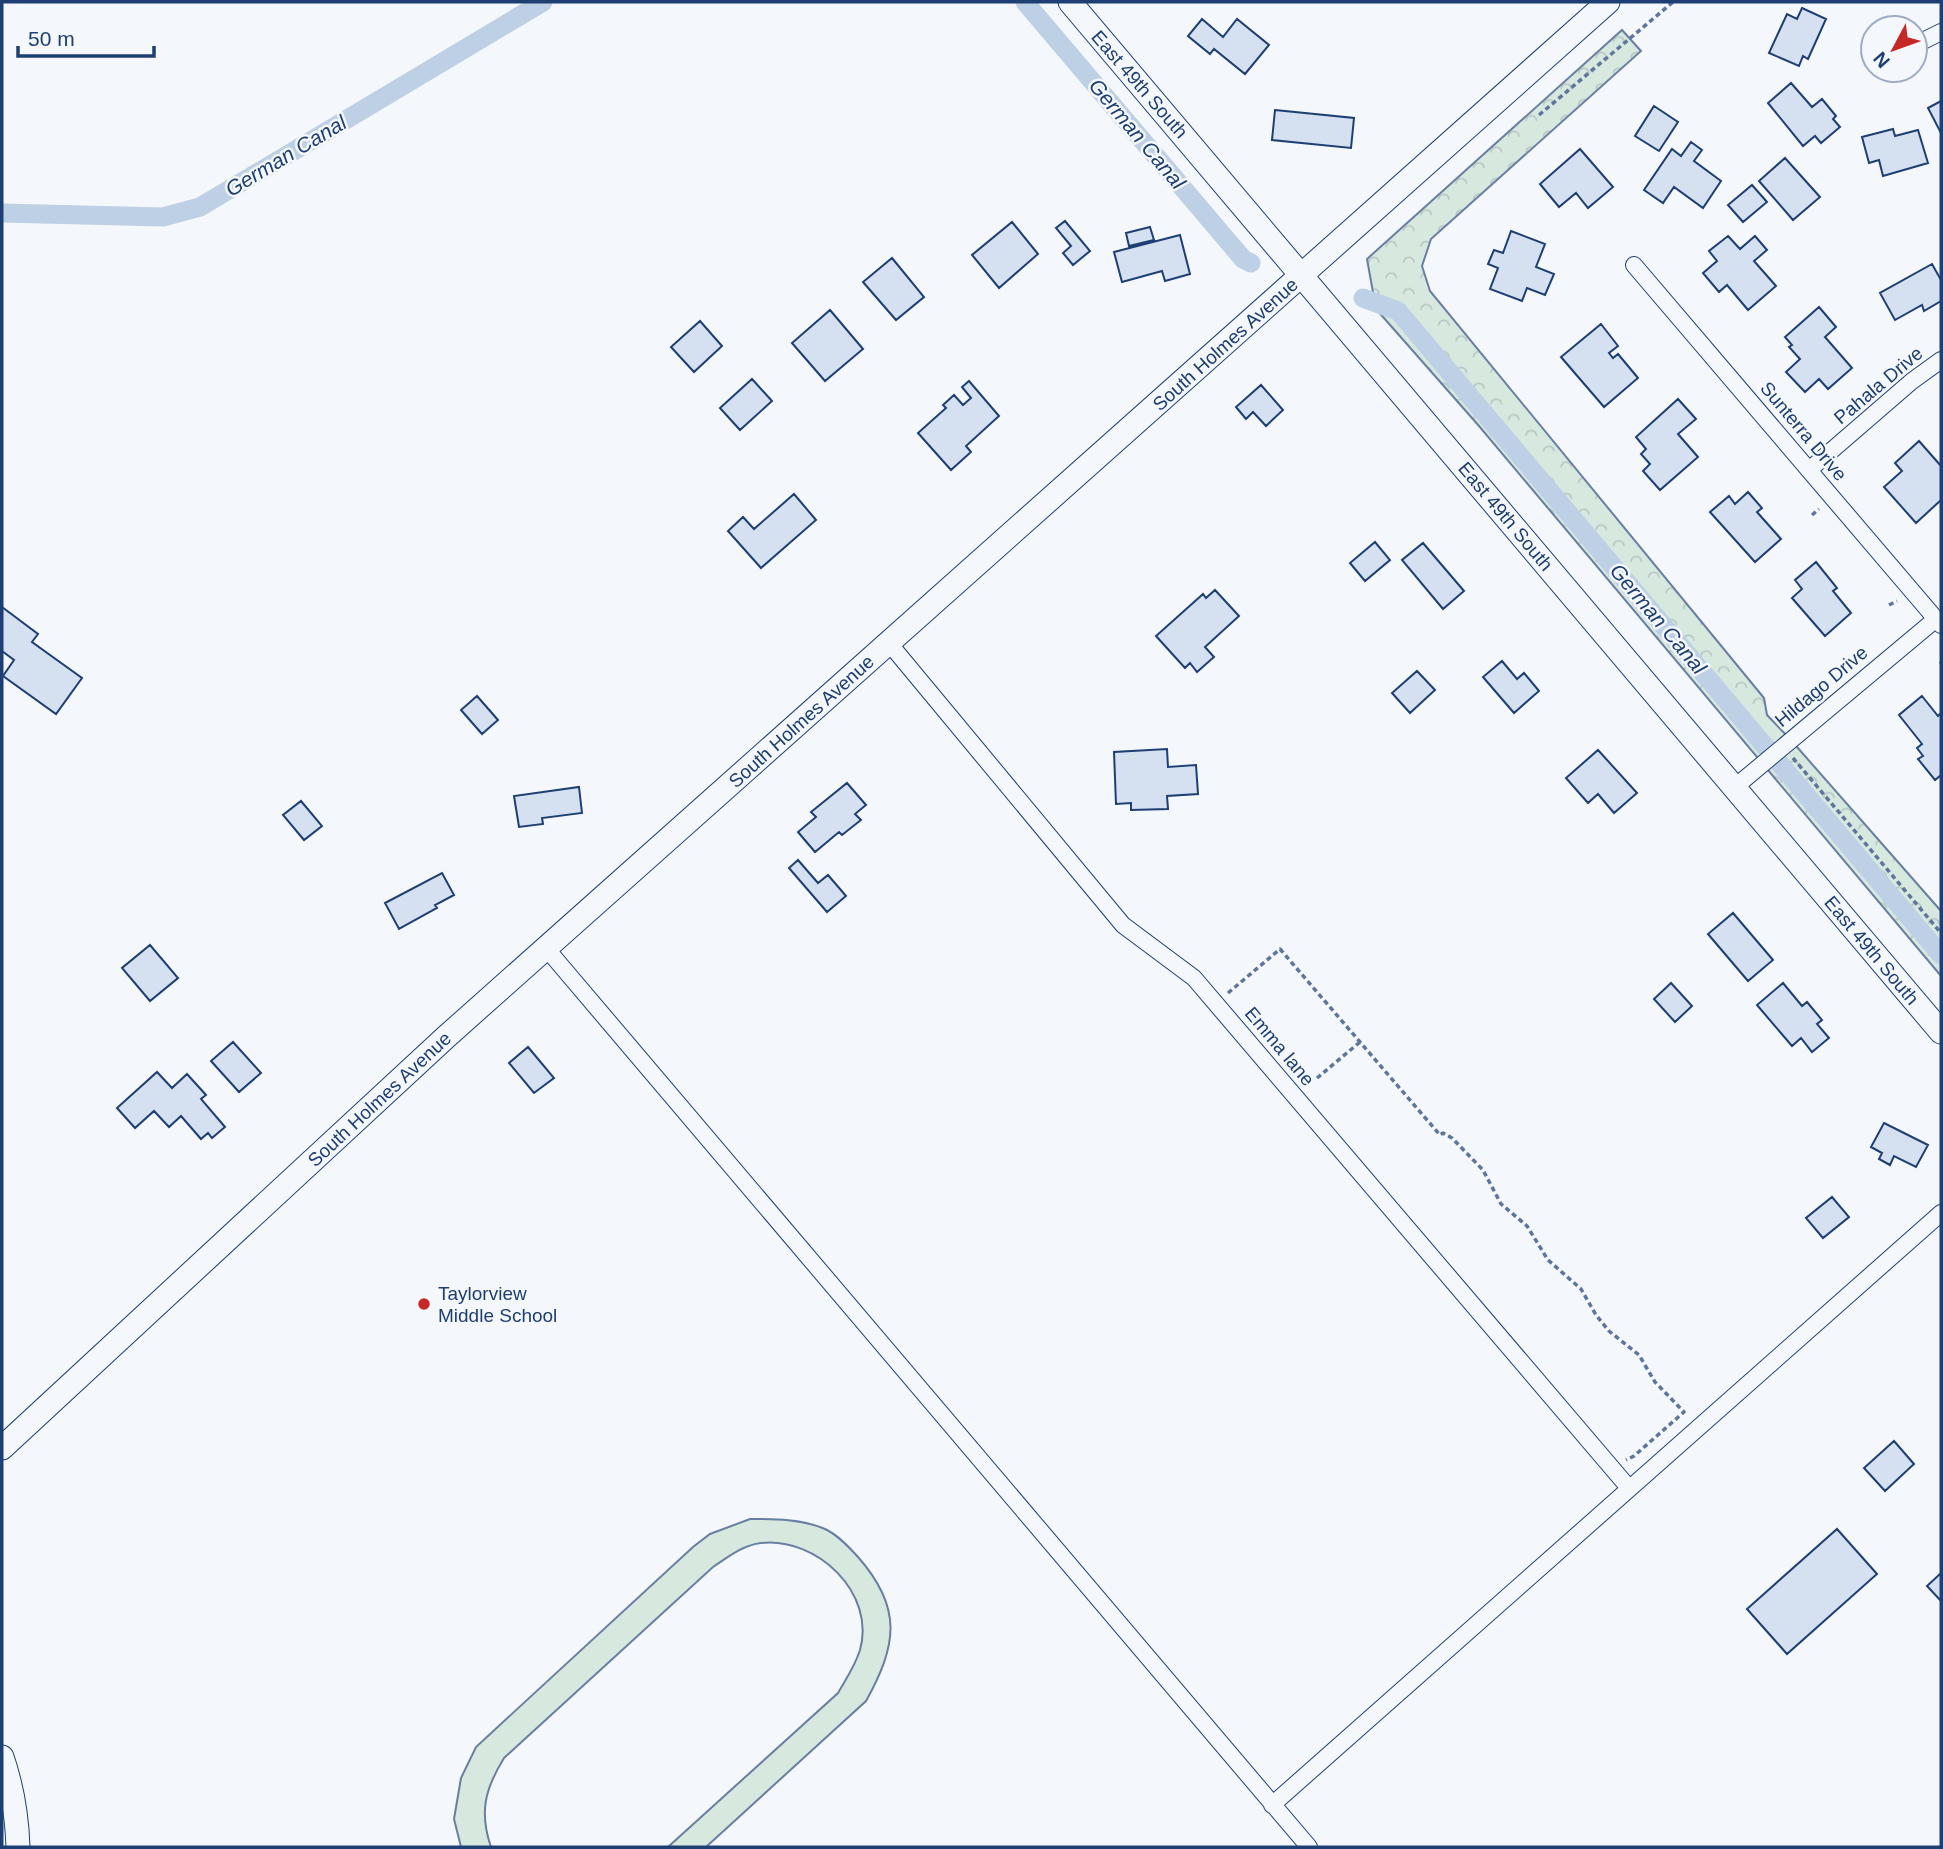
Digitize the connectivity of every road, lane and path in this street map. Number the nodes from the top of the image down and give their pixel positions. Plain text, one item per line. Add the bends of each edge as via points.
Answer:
1 (1070, 2) edge
2 (1608, 2) edge
3 (1673, 2) edge
4 (1539, 115) dead end
5 (1634, 265) dead end
6 (1303, 275) junction
7 (1941, 359) edge
8 (1809, 470) junction
9 (1819, 509) dead end
10 (1812, 515) dead end
11 (1897, 601) dead end
12 (1889, 605) dead end
13 (1939, 622) edge
14 (889, 643) junction
15 (1783, 745) junction
16 (1735, 787) junction
17 (1941, 933) edge
18 (546, 948) junction
19 (1223, 997) dead end
20 (1941, 1032) edge
21 (1360, 1042) junction
22 (1317, 1078) dead end
23 (1941, 1213) edge
24 (2, 1448) edge
25 (1626, 1460) dead end
26 (1629, 1488) junction
27 (2, 1757) edge
28 (1272, 1805) junction
29 (18, 1847) edge
30 (1309, 1847) edge

1 - 6 street, East 49th South
2 - 6 street, South Holmes Avenue
3 - 4 path
5 - 8 street, Sunterra Drive
6 - 14 street, South Holmes Avenue
6 - 16 street, East 49th South
7 - 8 street, Pahala Drive
8 - 13 street, Sunterra Drive
9 - 10 path
11 - 12 path
13 - 15 street, Hildago Drive
14 - 18 street, South Holmes Avenue
14 - 26 street, Emma lane via 1123,925 1194,978
15 - 16 street, Hildago Drive
15 - 17 path
16 - 20 street, East 49th South
18 - 24 street, South Holmes Avenue
18 - 28 street
19 - 21 path via 1280,948
21 - 22 path
21 - 25 path via 1440,1135 1452,1138 1483,1170 1501,1204 1527,1226 1548,1260 1581,1289 1609,1331 1639,1355 1655,1381 1684,1412
23 - 26 street
26 - 28 street
27 - 29 street
28 - 30 street

